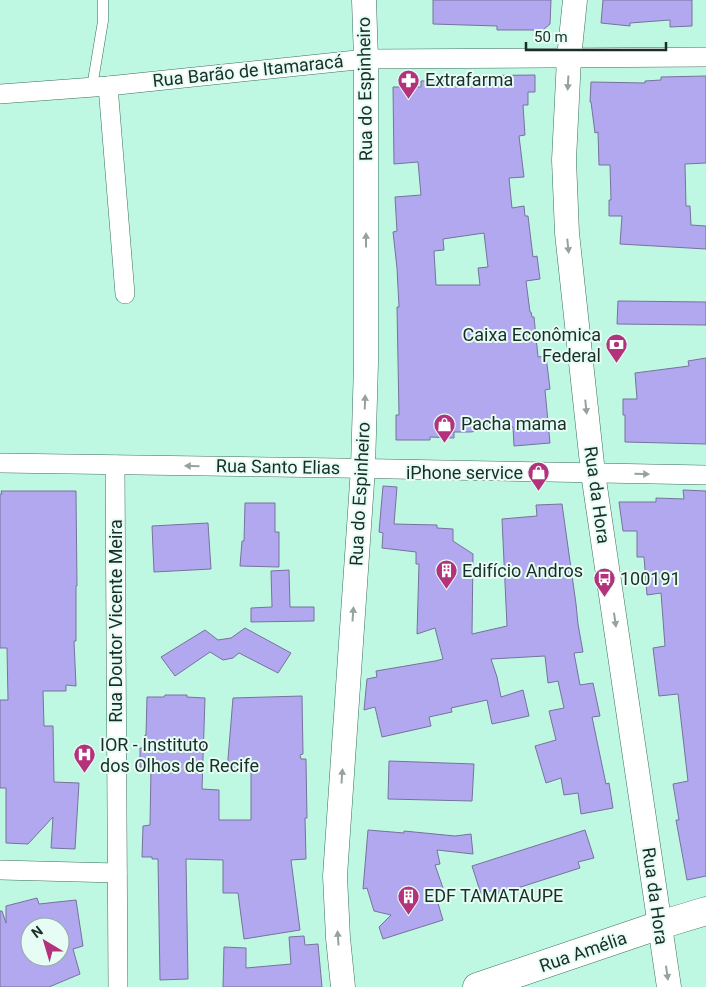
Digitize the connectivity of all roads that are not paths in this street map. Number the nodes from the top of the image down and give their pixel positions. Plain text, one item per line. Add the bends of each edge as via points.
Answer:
1 (103, 0) edge
2 (364, 0) edge
3 (575, 0) edge
4 (706, 57) edge
5 (569, 58) junction
6 (366, 59) junction
7 (100, 87) junction
8 (0, 94) edge
9 (125, 294) dead end
10 (0, 463) edge
11 (114, 464) junction
12 (363, 468) junction
13 (593, 473) junction
14 (706, 475) edge
15 (0, 870) edge
16 (117, 873) junction
17 (706, 911) edge
18 (660, 925) junction
19 (118, 987) edge
20 (343, 987) edge
21 (477, 987) edge
22 (669, 987) edge

1 - 7 lane
2 - 6 street, Rua do Espinheiro
3 - 5 street, Rua da Hora
4 - 5 street, Rua Barão de Itamaracá
5 - 6 street, Rua Barão de Itamaracá
5 -> 13 street, Rua da Hora via 564,160 567,233
6 - 7 street, Rua Barão de Itamaracá
12 -> 6 street, Rua do Espinheiro
7 - 8 street, Rua Barão de Itamaracá
7 - 9 street
10 - 11 street, Rua Santo Elias
12 -> 11 street, Rua Santo Elias
11 - 16 street, Rua Doutor Vicente Meira
12 - 13 street, Rua Santo Elias
20 -> 12 street, Rua do Espinheiro via 335,876
13 -> 14 street, Rua Santo Elias
13 -> 18 street, Rua da Hora
15 - 16 street
16 - 19 street, Rua Doutor Vicente Meira
17 - 18 main road, Rua Amélia
18 - 21 main road, Rua Amélia
18 -> 22 street, Rua da Hora

